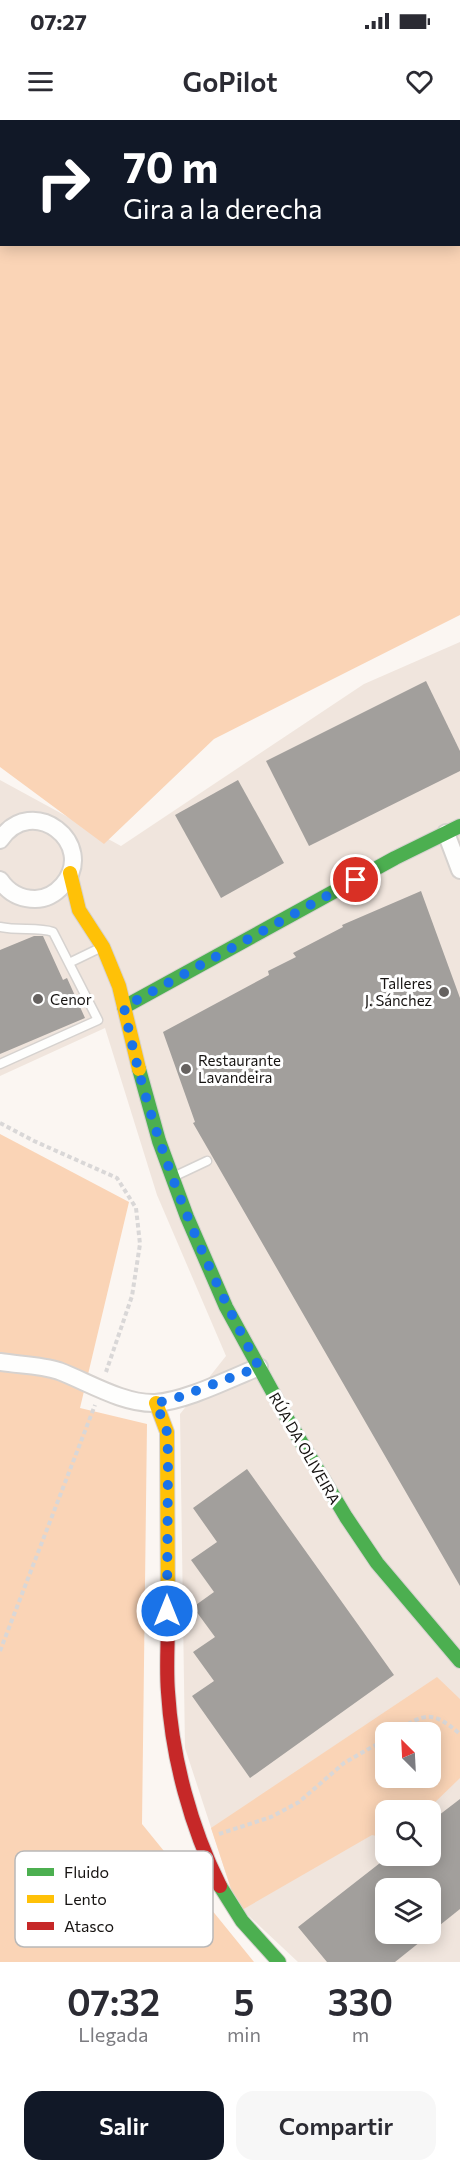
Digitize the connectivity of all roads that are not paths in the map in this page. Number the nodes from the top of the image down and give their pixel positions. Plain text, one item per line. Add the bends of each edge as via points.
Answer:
1 (453, 829) edge
2 (0, 840) edge
3 (460, 870) edge
4 (70, 873) junction
5 (0, 880) edge
6 (48, 896) junction
7 (79, 910) junction
8 (0, 927) edge
9 (103, 947) junction
10 (71, 962) junction
11 (124, 1007) junction
12 (0, 1064) edge
13 (207, 1161) dead end
14 (172, 1177) junction
15 (0, 1362) edge
16 (259, 1367) junction
17 (156, 1403) junction
18 (460, 1661) edge
19 (205, 1851) edge
20 (213, 1868) edge
21 (279, 1962) edge

1 - 3 street
1 - 11 street
2 - 4 street, RÚA DA OLIVEIRA via 15,825 28,821 54,826 71,848
4 - 6 street via 65,883
4 - 7 street, RÚA DA OLIVEIRA
5 - 6 street via 24,898
6 - 7 street
7 - 9 street, RÚA DA OLIVEIRA
8 - 10 lane via 53,932
9 - 10 lane
9 - 11 street, RÚA DA OLIVEIRA
10 - 12 lane via 98,1020
11 - 14 street, RÚA DA OLIVEIRA via 146,1099
13 - 14 lane
14 - 16 street, RÚA DA OLIVEIRA via 226,1308
15 - 17 street via 56,1370 142,1402
16 - 17 street
16 - 18 street, RÚA DA OLIVEIRA via 377,1563
17 - 19 street via 167,1432 168,1455 168,1692 182,1776
20 - 21 street via 225,1896 257,1940

